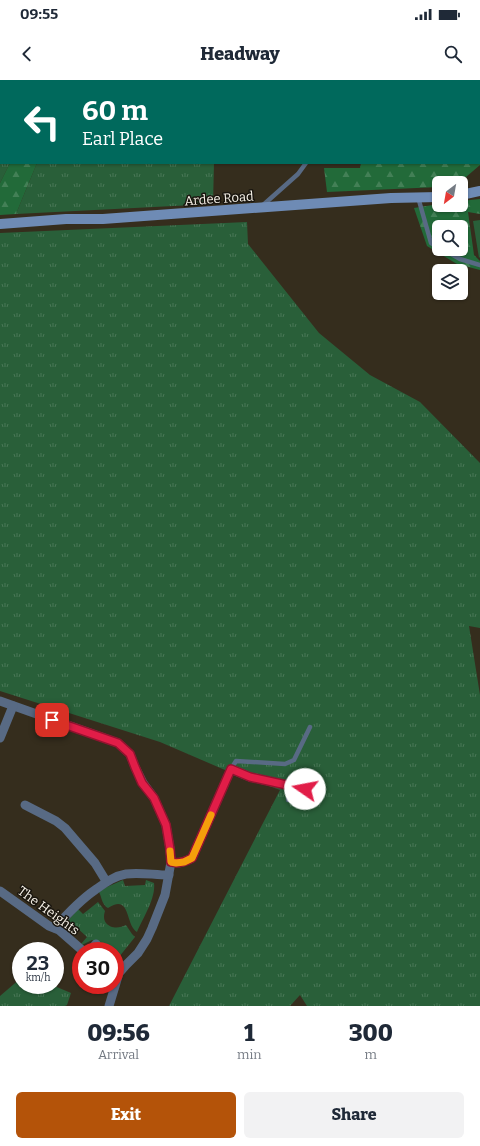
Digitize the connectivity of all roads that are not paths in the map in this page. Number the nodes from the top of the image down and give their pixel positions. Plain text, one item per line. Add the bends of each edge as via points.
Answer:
1 (305, 164) edge
2 (480, 191) edge
3 (468, 194) edge
4 (418, 197) junction
5 (432, 197) edge
6 (259, 208) junction
7 (0, 224) edge
8 (432, 244) edge
9 (455, 256) edge
10 (480, 266) edge
11 (0, 701) edge
12 (13, 706) junction
13 (310, 727) dead end
14 (0, 738) edge
15 (231, 769) junction
16 (291, 786) junction
17 (305, 789) dead end
18 (288, 800) dead end
19 (25, 805) dead end
20 (171, 862) junction
21 (169, 875) junction
22 (106, 881) junction
23 (0, 891) edge
24 (55, 928) junction
25 (73, 942) edge
26 (109, 1006) edge

1 - 6 lane via 298,174
2 - 3 main road
4 - 5 main road, Ardee Road
4 - 6 main road, Ardee Road
4 - 8 lane
6 - 7 main road, Ardee Road
9 - 10 lane
11 - 12 street
12 - 14 street
12 - 20 street via 118,743 125,748 142,783 154,798 166,825
13 - 15 lane via 294,760 285,764 236,761
15 - 16 street via 250,777
15 - 20 street via 192,858 184,862
16 - 17 street
16 - 18 lane
19 - 22 street via 65,828 95,863
20 - 21 street
21 - 22 street via 124,874
21 - 26 street via 163,901 147,939 138,954 119,973
22 - 24 street via 74,906
23 - 24 street, The Heights
24 - 25 street, The Heights

